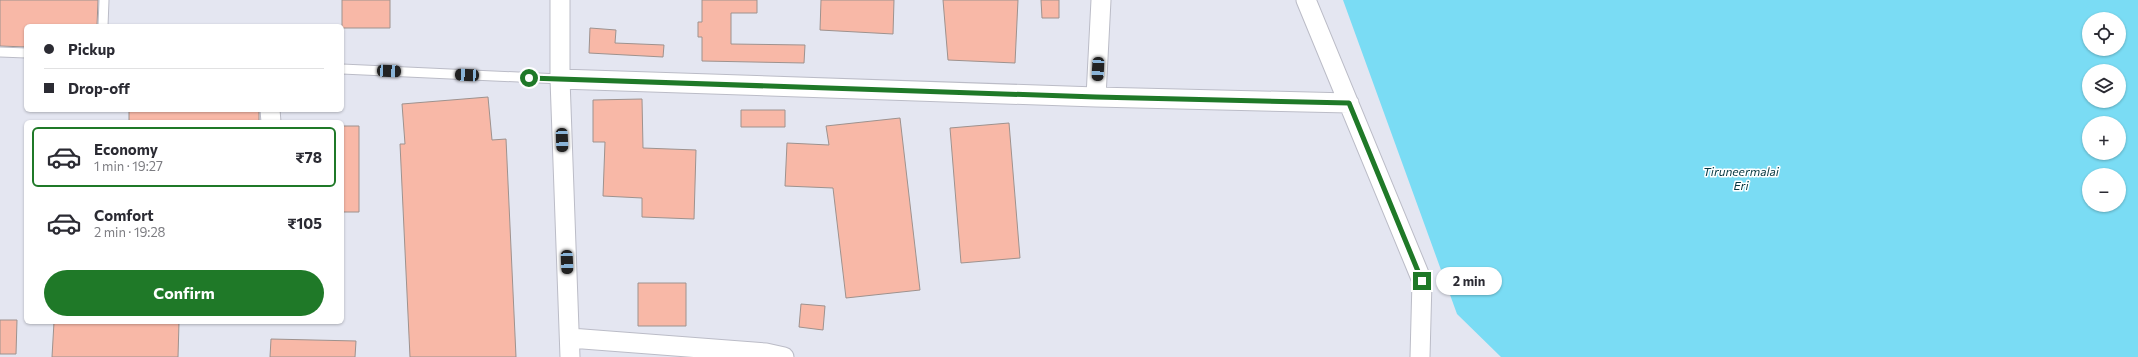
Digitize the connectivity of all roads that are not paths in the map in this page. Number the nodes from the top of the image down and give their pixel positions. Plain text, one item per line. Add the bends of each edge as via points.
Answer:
1 (104, 0) edge
2 (560, 0) edge
3 (1101, 0) edge
4 (1306, 0) edge
5 (103, 24) edge
6 (0, 52) edge
7 (24, 53) edge
8 (344, 69) edge
9 (560, 80) junction
10 (1096, 97) junction
11 (1349, 103) junction
12 (570, 338) junction
13 (570, 357) edge
14 (784, 357) edge
15 (1420, 357) edge

1 - 5 lane
2 - 9 street
3 - 10 street
4 - 11 street
6 - 7 lane
8 - 9 lane
9 - 10 street
9 - 12 street
10 - 11 street
11 - 15 street via 1422,281
12 - 13 street
12 - 14 street via 766,353

